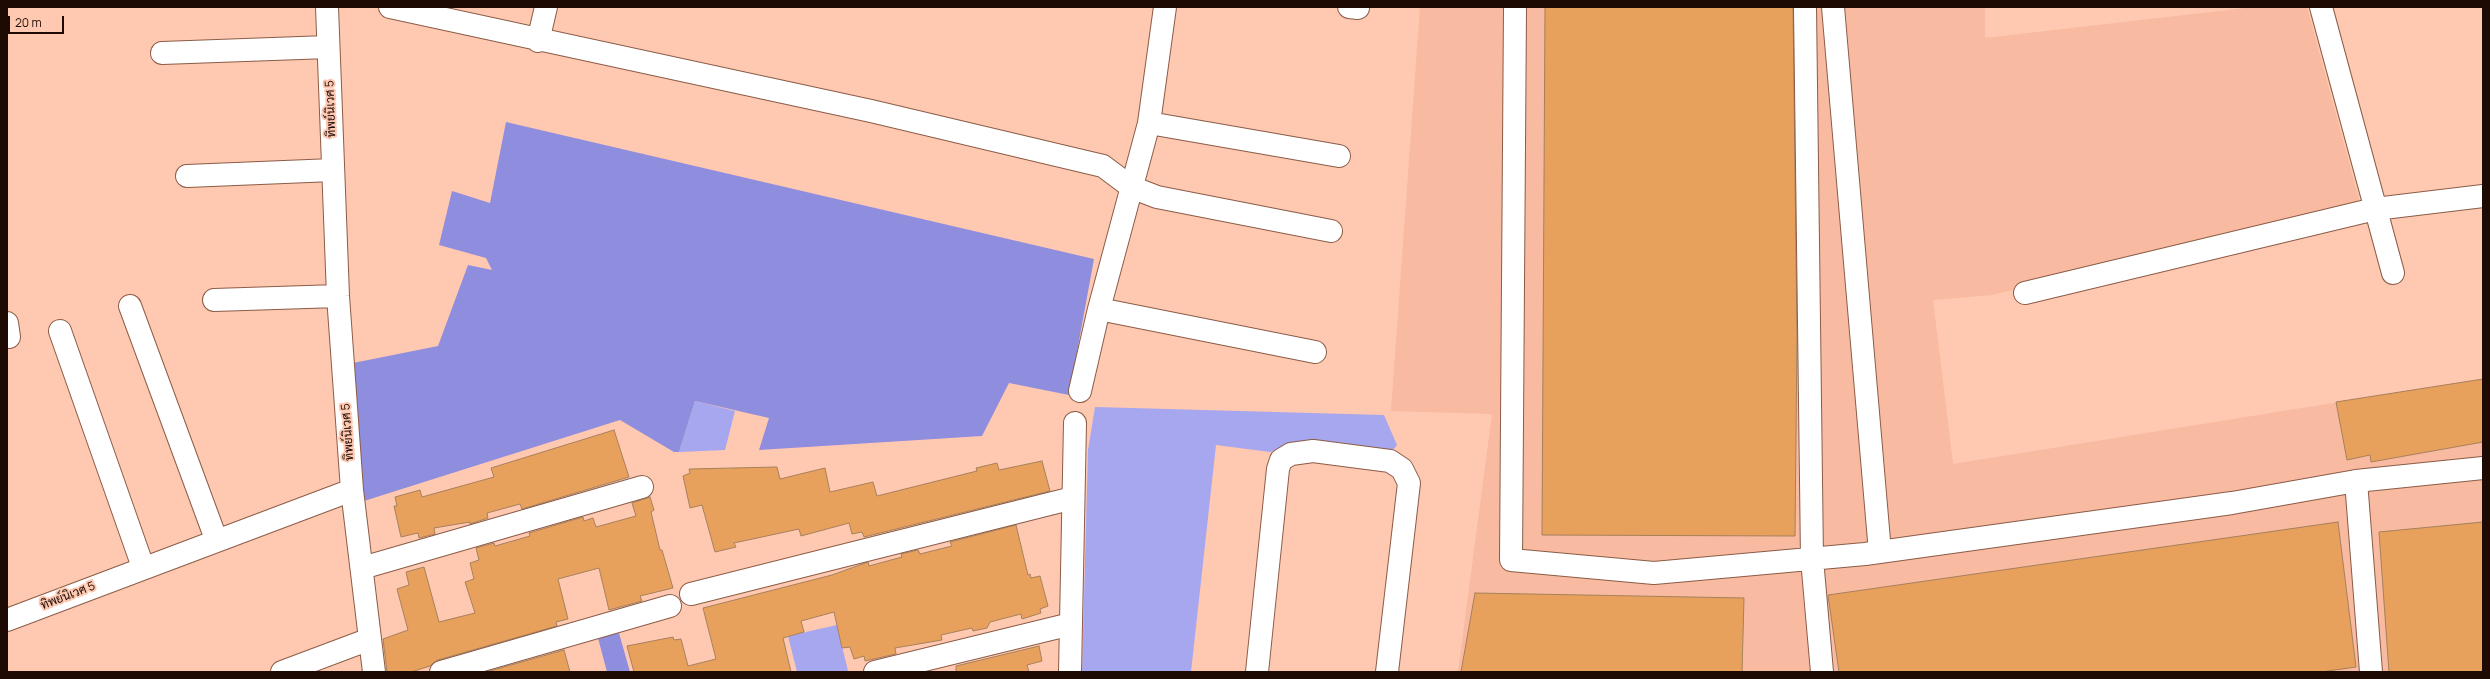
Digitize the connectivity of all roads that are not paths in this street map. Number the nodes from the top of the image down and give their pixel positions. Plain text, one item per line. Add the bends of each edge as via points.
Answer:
1 (327, 7) edge
2 (390, 7) edge
3 (546, 7) edge
4 (1165, 7) edge
5 (1515, 7) edge
6 (1805, 7) edge
7 (1834, 7) edge
8 (2321, 7) edge
9 (538, 41) junction
10 (328, 47) junction
11 (162, 53) dead end
12 (1149, 123) junction
13 (1339, 156) dead end
14 (333, 170) junction
15 (188, 176) dead end
16 (1130, 187) junction
17 (2483, 196) edge
18 (2375, 209) junction
19 (1331, 231) dead end
20 (2393, 273) dead end
21 (2025, 293) dead end
22 (338, 296) junction
23 (214, 300) dead end
24 (130, 306) dead end
25 (1099, 309) junction
26 (60, 331) dead end
27 (1314, 352) dead end
28 (1080, 391) dead end
29 (1075, 423) dead end
30 (2483, 468) edge
31 (2356, 481) junction
32 (642, 487) dead end
33 (352, 490) junction
34 (1073, 498) junction
35 (216, 539) junction
36 (1880, 552) junction
37 (1812, 559) junction
38 (143, 567) junction
39 (362, 568) junction
40 (691, 594) dead end
41 (670, 606) dead end
42 (7, 620) edge
43 (1071, 624) junction
44 (370, 639) junction
45 (282, 672) edge
46 (374, 672) edge
47 (441, 672) edge
48 (875, 672) edge
49 (1070, 672) edge
50 (1257, 672) edge
51 (1388, 672) edge
52 (1822, 672) edge
53 (2371, 672) edge

1 - 10 street, ทิพย์นิเวศ 5
2 - 9 street
3 - 9 street
4 - 12 street
5 - 37 street via 1511,560 1654,573
6 - 37 street
7 - 36 street
8 - 18 street
9 - 16 street via 871,111 1103,166
10 - 11 street
10 - 14 street, ทิพย์นิเวศ 5
12 - 13 street
12 - 16 street
14 - 15 street
14 - 22 street, ทิพย์นิเวศ 5
16 - 19 street via 1158,197
16 - 25 street
17 - 18 street
18 - 20 street
18 - 21 street
22 - 23 street
22 - 33 street, ทิพย์นิเวศ 5
24 - 35 street
25 - 27 street
25 - 28 street
26 - 38 street
29 - 34 street
30 - 31 street
31 - 36 street via 2232,503
31 - 53 street
32 - 39 street
33 - 35 street, ทิพย์นิเวศ 5
33 - 39 street
34 - 40 street
34 - 43 street
35 - 38 street, ทิพย์นิเวศ 5
36 - 37 street
37 - 52 street
38 - 42 street, ทิพย์นิเวศ 5
39 - 44 street
41 - 47 street
43 - 48 street
43 - 49 street
44 - 45 street
44 - 46 street
50 - 51 street via 1278,469 1281,460 1291,454 1313,451 1390,461 1402,469 1409,484

